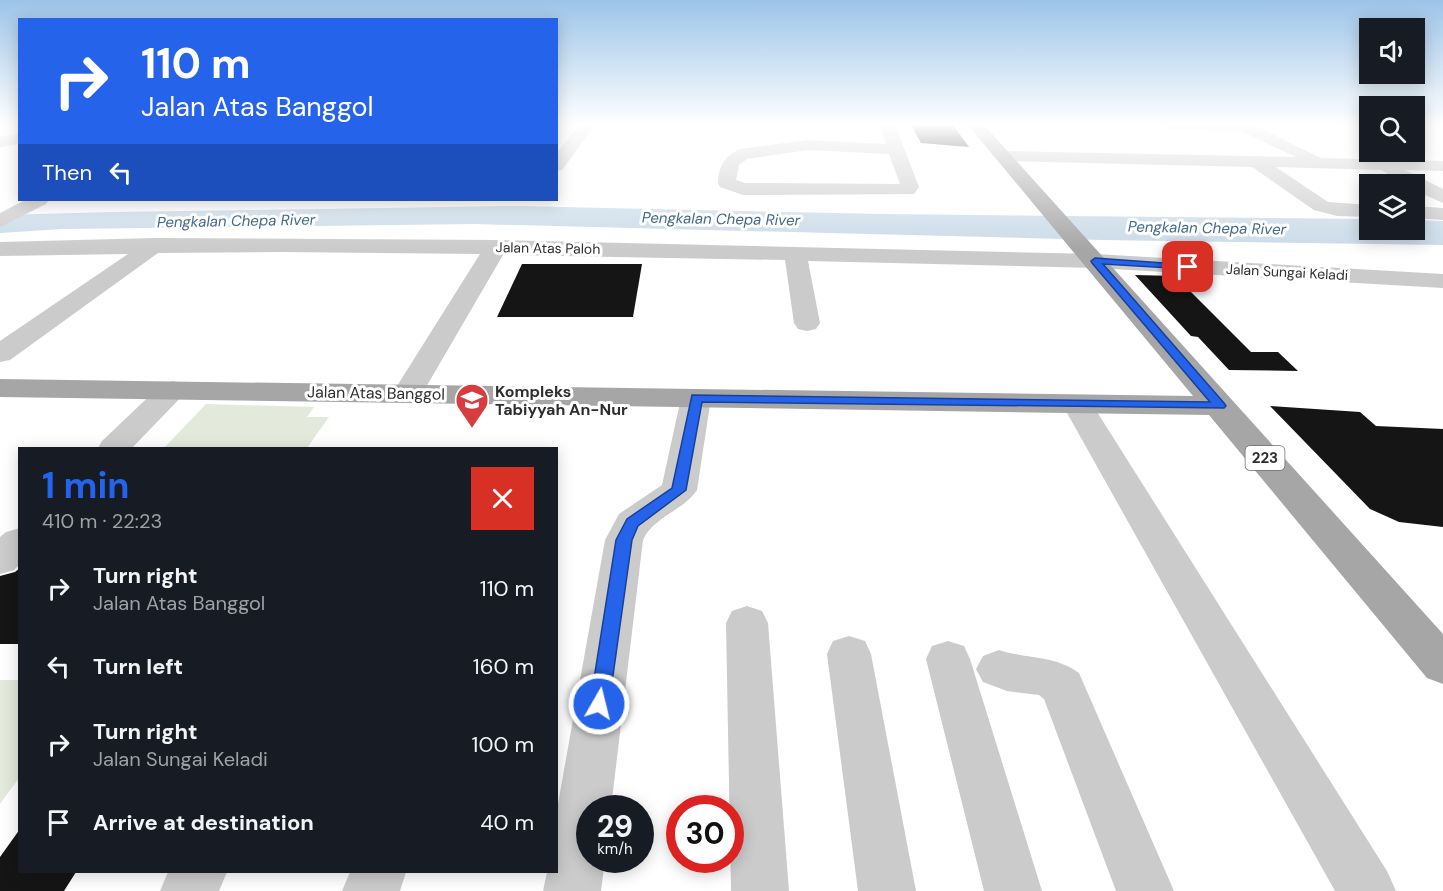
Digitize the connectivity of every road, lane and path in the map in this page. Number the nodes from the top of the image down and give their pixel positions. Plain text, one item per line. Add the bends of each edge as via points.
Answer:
1 (730, 167) edge
2 (901, 167) edge
3 (1013, 167) edge
4 (1263, 167) edge
5 (1385, 167) edge
6 (1443, 197) edge
7 (23, 201) edge
8 (1359, 211) edge
9 (1425, 213) edge
10 (1443, 214) edge
11 (0, 221) edge
12 (155, 245) junction
13 (496, 247) junction
14 (0, 249) edge
15 (795, 254) junction
16 (1091, 256) junction
17 (1443, 282) edge
18 (807, 323) dead end
19 (0, 330) edge
20 (35, 330) junction
21 (0, 354) edge
22 (0, 388) edge
23 (173, 390) junction
24 (407, 394) junction
25 (696, 398) junction
26 (1077, 404) junction
27 (1220, 406) junction
28 (115, 447) edge
29 (18, 543) edge
30 (0, 560) edge
31 (747, 623) dead end
32 (849, 654) dead end
33 (948, 659) dead end
34 (1443, 665) edge
35 (999, 669) dead end
36 (198, 873) edge
37 (378, 873) edge
38 (189, 891) edge
39 (371, 891) edge
40 (572, 891) edge
41 (760, 891) edge
42 (887, 891) edge
43 (1013, 891) edge
44 (1145, 891) edge
45 (1367, 891) edge

1 - 2 street via 727,180 731,186 743,189 907,190 910,187
3 - 16 main road, 223
4 - 8 street via 1321,206
5 - 6 street
7 - 11 street
9 - 10 street
12 - 13 street, Jalan Atas Paloh
12 - 14 street, Jalan Atas Paloh
12 - 20 street
13 - 15 street, Jalan Atas Paloh
13 - 24 street
15 - 16 street, Jalan Atas Paloh
15 - 18 street
16 - 17 street, Jalan Sungai Keladi
16 - 27 main road, 223
19 - 20 street
20 - 21 street
22 - 23 main road, Jalan Atas Banggol
23 - 24 main road, Jalan Atas Banggol
23 - 28 street
24 - 25 main road, Jalan Atas Banggol
25 - 26 main road, Jalan Atas Banggol
25 - 40 street via 679,490 632,523 624,540
26 - 27 main road, Jalan Atas Banggol
26 - 45 street
27 - 34 main road, 223
29 - 30 street
31 - 41 street
32 - 42 street
33 - 43 street
35 - 44 street via 1052,678 1063,687
36 - 38 street
37 - 39 street

